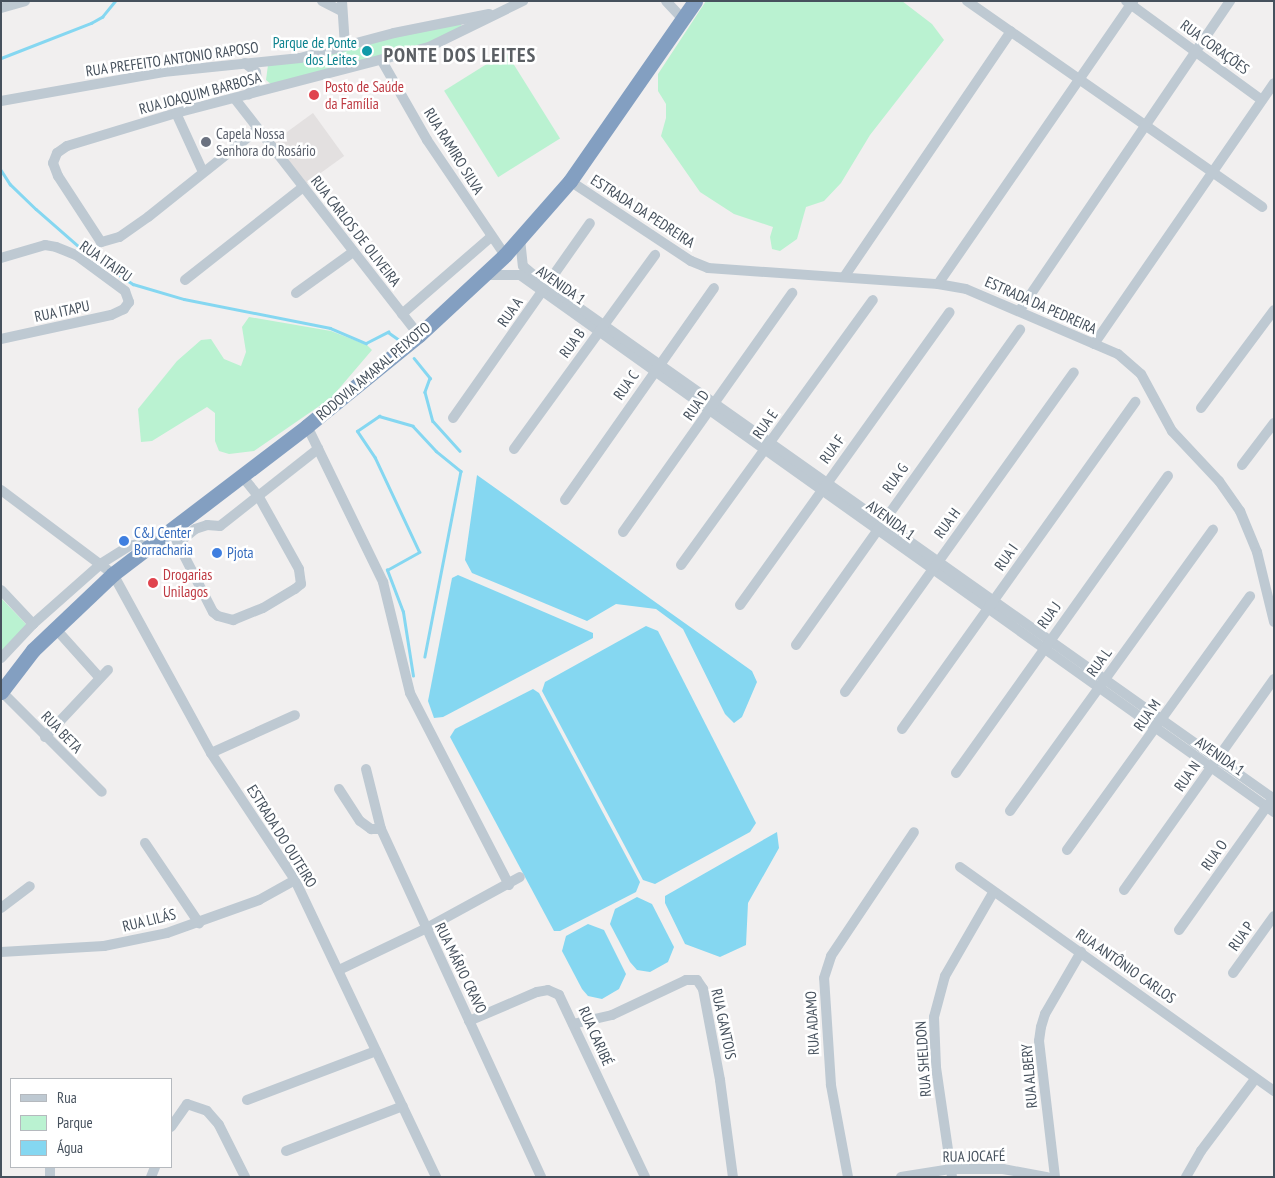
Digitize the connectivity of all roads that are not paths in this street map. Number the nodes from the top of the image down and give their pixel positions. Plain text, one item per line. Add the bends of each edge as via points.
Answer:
1 (25, 1) edge
2 (322, 1) edge
3 (523, 1) edge
4 (666, 1) edge
5 (695, 1) edge
6 (967, 1) edge
7 (1230, 1) edge
8 (1130, 2) edge
9 (342, 6) edge
10 (1, 8) edge
11 (493, 14) junction
12 (460, 19) junction
13 (683, 20) junction
14 (1011, 31) junction
15 (465, 32) junction
16 (345, 46) junction
17 (1196, 50) junction
18 (266, 61) junction
19 (382, 61) junction
20 (246, 62) junction
21 (1080, 80) junction
22 (1274, 83) edge
23 (272, 89) junction
24 (248, 94) junction
25 (235, 99) junction
26 (1262, 100) junction
27 (1, 102) edge
28 (176, 114) junction
29 (1144, 127) junction
30 (257, 130) junction
31 (203, 172) junction
32 (1211, 172) junction
33 (570, 181) junction
34 (303, 187) junction
35 (1262, 207) dead end
36 (590, 222) dead end
37 (491, 237) junction
38 (520, 239) junction
39 (353, 252) junction
40 (505, 255) junction
41 (655, 255) dead end
42 (1, 258) edge
43 (484, 274) junction
44 (844, 278) junction
45 (185, 280) dead end
46 (938, 284) junction
47 (545, 288) junction
48 (714, 288) dead end
49 (296, 293) dead end
50 (792, 293) dead end
51 (874, 300) dead end
52 (127, 306) joint
53 (1020, 310) junction
54 (1274, 310) edge
55 (950, 312) dead end
56 (402, 314) junction
57 (601, 328) junction
58 (1020, 330) dead end
59 (1, 339) edge
60 (409, 342) junction
61 (1094, 344) junction
62 (657, 367) junction
63 (1074, 372) dead end
64 (1136, 402) dead end
65 (714, 406) junction
66 (1201, 408) dead end
67 (453, 418) dead end
68 (1274, 423) edge
69 (307, 426) junction
70 (769, 445) junction
71 (318, 449) junction
72 (514, 449) dead end
73 (1242, 465) dead end
74 (242, 476) junction
75 (1168, 476) dead end
76 (824, 485) junction
77 (1, 490) edge
78 (258, 497) junction
79 (565, 500) dead end
80 (880, 525) junction
81 (1213, 530) dead end
82 (624, 532) dead end
83 (169, 537) junction
84 (102, 563) junction
85 (681, 565) dead end
86 (936, 565) junction
87 (114, 574) junction
88 (1, 590) edge
89 (1250, 596) dead end
90 (994, 600) junction
91 (740, 605) dead end
92 (988, 609) junction
93 (1274, 622) edge
94 (33, 624) junction
95 (55, 628) junction
96 (1047, 643) junction
97 (796, 645) dead end
98 (1, 658) edge
99 (108, 670) dead end
100 (99, 677) junction
101 (1105, 679) junction
102 (1274, 679) edge
103 (1099, 688) junction
104 (1, 692) edge
105 (845, 692) dead end
106 (295, 715) dead end
107 (1158, 724) junction
108 (902, 729) dead end
109 (45, 737) junction
110 (211, 753) junction
111 (1214, 764) junction
112 (366, 769) dead end
113 (956, 773) dead end
114 (339, 789) dead end
115 (102, 792) dead end
116 (1272, 803) edge
117 (1010, 811) dead end
118 (381, 829) junction
119 (914, 832) dead end
120 (144, 843) dead end
121 (1067, 850) dead end
122 (960, 867) dead end
123 (520, 877) dead end
124 (295, 880) junction
125 (509, 885) junction
126 (30, 886) dead end
127 (1124, 890) dead end
128 (993, 893) junction
129 (1, 908) edge
130 (1274, 916) edge
131 (199, 923) junction
132 (424, 929) junction
133 (1179, 930) dead end
134 (1, 952) edge
135 (1081, 952) junction
136 (339, 970) junction
137 (1234, 973) dead end
138 (469, 1021) junction
139 (573, 1024) junction
140 (376, 1051) junction
141 (1255, 1078) junction
142 (1274, 1091) edge
143 (247, 1100) dead end
144 (403, 1106) junction
145 (172, 1126) edge
146 (286, 1151) dead end
147 (951, 1173) edge
148 (245, 1177) edge
149 (436, 1177) edge
150 (541, 1177) edge
151 (645, 1177) edge
152 (734, 1177) edge
153 (848, 1177) edge
154 (901, 1177) edge
155 (1047, 1177) edge
156 (1055, 1177) edge
157 (1186, 1177) edge

1 - 10 street
2 - 9 street
3 - 11 street
4 - 13 street
5 - 13 highway, RODOVIA AMARAL PEIXOTO
6 - 14 street
7 - 17 street
8 - 17 street, RUA CORAÇÕES
8 - 21 street
9 - 16 street
11 - 12 street, RUA PREFEITO ANTONIO RAPOSO
11 - 15 street, RUA JOAQUIM BARBOSA
12 - 15 street via 466,22
12 - 16 street, RUA PREFEITO ANTONIO RAPOSO
13 - 33 highway, RODOVIA AMARAL PEIXOTO
14 - 21 street
14 - 44 street
15 - 19 street, RUA JOAQUIM BARBOSA
16 - 18 street, RUA PREFEITO ANTONIO RAPOSO via 300,58
17 - 26 street, RUA CORAÇÕES
17 - 29 street
18 - 20 street, RUA PREFEITO ANTONIO RAPOSO
18 - 23 street via 262,81
19 - 23 street, RUA JOAQUIM BARBOSA
19 - 37 street, RUA RAMIRO SILVA via 427,140
20 - 24 street via 256,72 258,80
20 - 27 street, RUA PREFEITO ANTONIO RAPOSO via 163,72
21 - 29 street
21 - 46 street
22 - 26 street
23 - 24 street, RUA JOAQUIM BARBOSA
24 - 25 street, RUA JOAQUIM BARBOSA
25 - 28 street, RUA JOAQUIM BARBOSA
25 - 30 street, RUA CARLOS DE OLIVEIRA
26 - 32 street
28 - 31 street
28 - 31 street, RUA JOAQUIM BARBOSA via 62,148 53,163 58,176 101,242 119,237
29 - 32 street
29 - 53 street
30 - 31 street
30 - 34 street, RUA CARLOS DE OLIVEIRA
32 - 35 street
32 - 61 street
33 - 38 highway, RODOVIA AMARAL PEIXOTO
33 - 44 street, ESTRADA DA PEDREIRA via 691,261 708,268
34 - 39 street, RUA CARLOS DE OLIVEIRA
34 - 45 street
36 - 47 street, RUA A
37 - 40 street, RUA RAMIRO SILVA
37 - 56 street
38 - 40 highway, RODOVIA AMARAL PEIXOTO
38 - 47 street, AVENIDA 1 via 523,266
39 - 49 street
39 - 56 street, RUA CARLOS DE OLIVEIRA
40 - 43 highway, RODOVIA AMARAL PEIXOTO
41 - 57 street, RUA B
42 - 52 street, RUA ITAIPU via 45,245 56,246 76,256 125,291 129,302
43 - 47 street, AVENIDA 1 via 516,272
43 - 60 highway, RODOVIA AMARAL PEIXOTO
44 - 46 street, ESTRADA DA PEDREIRA
46 - 53 street, ESTRADA DA PEDREIRA via 966,289
47 - 57 street, AVENIDA 1
47 - 67 street, RUA A
48 - 62 street, RUA C
50 - 65 street, RUA D
51 - 70 street, RUA E
52 - 59 street, RUA ITAPU via 111,315
53 - 61 street, ESTRADA DA PEDREIRA
54 - 66 street
55 - 76 street, RUA F
56 - 60 street, RUA CARLOS DE OLIVEIRA
57 - 62 street, AVENIDA 1
57 - 72 street, RUA B
58 - 80 street, RUA G
60 - 69 highway, RODOVIA AMARAL PEIXOTO
61 - 93 street, ESTRADA DA PEDREIRA via 1118,354 1141,374 1172,431 1219,482 1240,511 1257,552
62 - 65 street, AVENIDA 1
62 - 79 street, RUA C
63 - 86 street, RUA H
64 - 90 street, RUA I
65 - 70 street, AVENIDA 1
65 - 82 street, RUA D
68 - 73 street
69 - 71 street
69 - 74 highway, RODOVIA AMARAL PEIXOTO
70 - 76 street, AVENIDA 1
70 - 85 street, RUA E
71 - 78 street
71 - 125 street via 383,582 410,693
74 - 78 street
74 - 83 highway, RODOVIA AMARAL PEIXOTO
75 - 96 street, RUA J
76 - 80 street, AVENIDA 1
76 - 91 street, RUA F
77 - 84 street, ESTRADA DO OUTEIRO
78 - 83 street via 220,526 207,525
78 - 83 street via 301,575 301,584 263,608 233,620 212,612
80 - 86 street, AVENIDA 1
80 - 97 street, RUA G
81 - 101 street, RUA L
83 - 84 street via 129,546
83 - 87 highway, RODOVIA AMARAL PEIXOTO
84 - 87 street, ESTRADA DO OUTEIRO
84 - 94 street
86 - 90 street, AVENIDA 1
86 - 92 street, AVENIDA 1
86 - 105 street, RUA H
87 - 95 highway, RODOVIA AMARAL PEIXOTO
87 - 110 street, ESTRADA DO OUTEIRO
88 - 94 street
89 - 107 street, RUA M
90 - 92 street, RUA I
90 - 96 street, AVENIDA 1
92 - 96 street, AVENIDA 1
92 - 108 street, RUA I
94 - 98 street
95 - 100 street
95 - 104 highway, RODOVIA AMARAL PEIXOTO
96 - 101 street, AVENIDA 1
96 - 103 street, AVENIDA 1
96 - 113 street, RUA J
99 - 100 street
100 - 109 street
101 - 103 street, RUA L
101 - 107 street, AVENIDA 1
102 - 111 street, RUA N
103 - 107 street, AVENIDA 1
103 - 117 street, RUA L
104 - 109 street, RUA BETA
106 - 110 street
107 - 111 street, AVENIDA 1
107 - 121 street, RUA M
109 - 115 street, RUA BETA
110 - 124 street, ESTRADA DO OUTEIRO
111 - 116 street, AVENIDA 1
111 - 127 street, RUA N
112 - 118 street, RUA MÁRIO CRAVO
114 - 118 street via 360,821 371,829
116 - 133 street, RUA O
118 - 132 street, RUA MÁRIO CRAVO
119 - 153 street, RUA ADAMO via 831,956 826,972 824,991 831,1085
120 - 131 street
122 - 128 street, RUA ANTÔNIO CARLOS
123 - 125 street
124 - 131 street, RUA LILÁS via 259,900
124 - 136 street, ESTRADA DO OUTEIRO
125 - 132 street
126 - 129 street
128 - 135 street, RUA ANTÔNIO CARLOS
128 - 147 street, RUA SHELDON via 945,976 934,1016 936,1067
130 - 137 street, RUA P
131 - 134 street, RUA LILÁS via 104,946
132 - 136 street
132 - 138 street, RUA MÁRIO CRAVO
135 - 141 street, RUA ANTÔNIO CARLOS
135 - 156 street, RUA ALBERY via 1041,1026
136 - 140 street, ESTRADA DO OUTEIRO
138 - 139 street, RUA CARIBÉ via 548,990 559,995
138 - 150 street, RUA MÁRIO CRAVO
139 - 151 street, RUA CARIBÉ
139 - 152 street, RUA GANTOIS via 612,1015 686,980 697,980 703,989
140 - 143 street
140 - 144 street, ESTRADA DO OUTEIRO
141 - 142 street, RUA ANTÔNIO CARLOS
141 - 157 street via 1201,1151
144 - 146 street
144 - 149 street, ESTRADA DO OUTEIRO
145 - 148 street via 187,1104 207,1111 219,1125
147 - 154 street, RUA JOCAFÉ
147 - 155 street, RUA JOCAFÉ via 1003,1169

